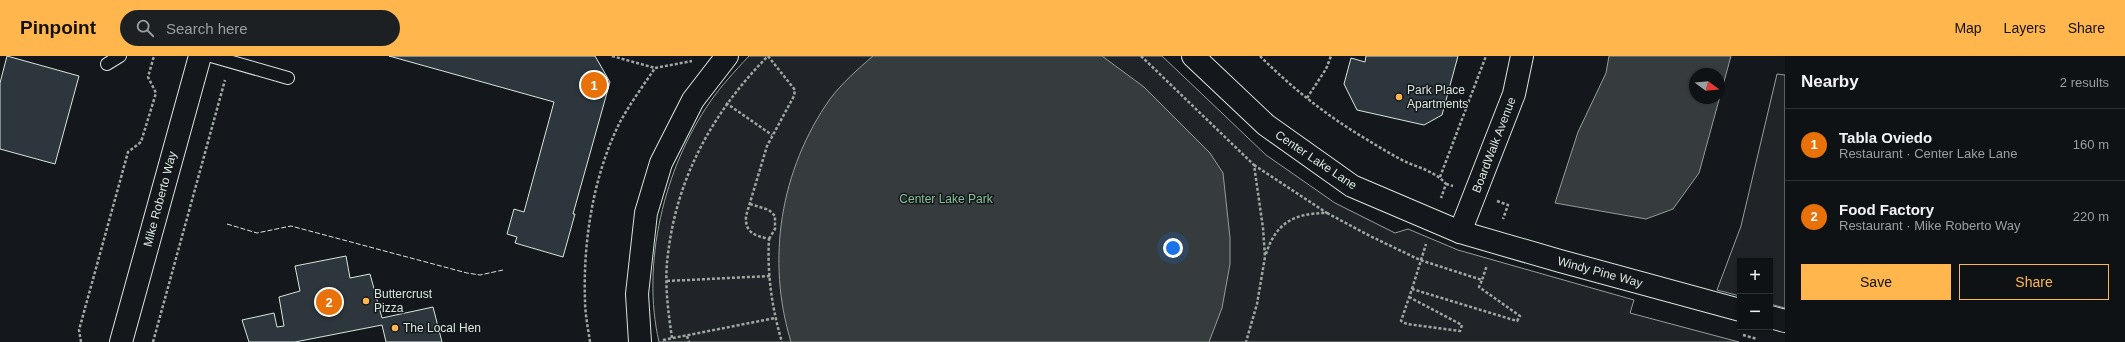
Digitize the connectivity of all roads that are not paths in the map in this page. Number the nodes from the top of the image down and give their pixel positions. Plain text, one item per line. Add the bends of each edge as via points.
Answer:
1 (120, 56) edge
2 (200, 56) edge
3 (211, 56) edge
4 (727, 56) edge
5 (1193, 56) edge
6 (1522, 56) edge
7 (107, 64) dead end
8 (288, 78) dead end
9 (1460, 232) junction
10 (1737, 309) edge
11 (1773, 318) edge
12 (1785, 321) edge
13 (121, 342) edge
14 (640, 342) edge

1 - 7 lane
2 - 13 street, Mike Roberto Way
3 - 8 lane
4 - 14 street via 693,100 661,164 646,213 637,294
5 - 9 street, Center Lake Lane via 1266,125 1352,186
6 - 9 street, BoardWalk Avenue via 1514,94
9 - 10 street, Windy Pine Way
11 - 12 street

